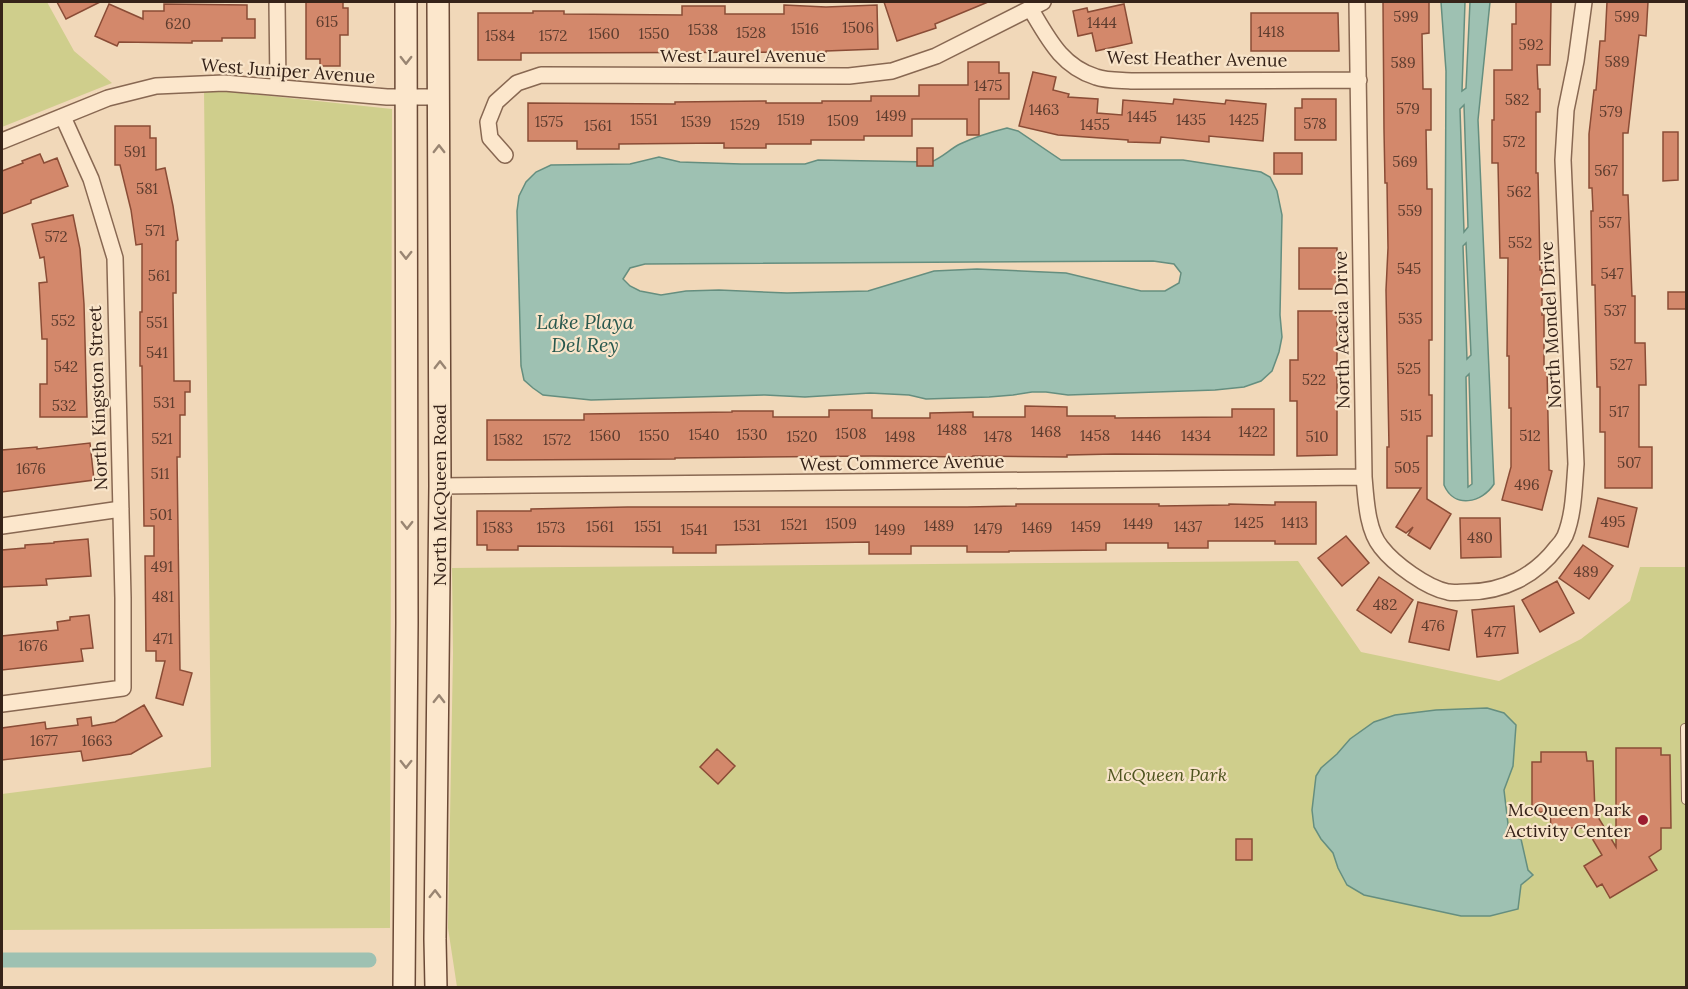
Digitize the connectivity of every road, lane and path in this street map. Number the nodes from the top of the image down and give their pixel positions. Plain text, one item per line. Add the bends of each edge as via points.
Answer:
1 (277, 2) edge
2 (406, 2) edge
3 (438, 2) edge
4 (1357, 2) edge
5 (1584, 2) edge
6 (1036, 5) edge
7 (1359, 80) junction
8 (278, 87) junction
9 (406, 96) junction
10 (438, 97) junction
11 (63, 117) junction
12 (2, 141) edge
13 (505, 155) dead end
14 (1364, 477) junction
15 (440, 486) junction
16 (121, 509) junction
17 (2, 526) edge
18 (1474, 592) joint
19 (407, 622) junction
20 (440, 622) junction
21 (2, 704) edge
22 (1685, 728) edge
23 (1686, 800) edge
24 (403, 953) junction
25 (435, 953) junction
26 (404, 987) edge
27 (436, 987) edge

1 - 8 street
2 -> 9 main road, North McQueen Road
3 - 10 main road, North McQueen Road
4 - 7 street, North Acacia Drive
5 - 18 street, North Mondel Drive via 1566,110 1563,160 1576,464 1573,507 1564,537 1549,558 1528,575 1499,589
6 - 7 street, West Heather Avenue via 1054,49 1074,68 1097,78
6 - 13 street, West Laurel Avenue via 936,56 892,71 849,76 541,75 517,83 496,102 488,122 490,138
7 - 14 street, North Acacia Drive
8 - 9 street, West Juniper Avenue
8 - 11 street, West Juniper Avenue via 224,83 156,86 108,98
9 - 10 street, West Juniper Avenue
9 -> 19 main road, North McQueen Road
15 -> 10 main road, North McQueen Road
11 - 12 street, West Juniper Avenue
11 - 16 street, North Kingston Street via 91,179 115,258
14 - 15 street, West Commerce Avenue
14 - 18 street, North Acacia Drive via 1368,517 1380,546 1422,582 1448,592
15 - 20 main road, North McQueen Road
16 - 17 street
16 - 21 street, North Kingston Street via 123,688
19 - 20 main road
19 -> 24 main road, North McQueen Road
25 -> 20 main road, North McQueen Road
22 - 23 lane
24 - 25 main road
24 - 26 main road, North McQueen Road
25 - 27 main road, North McQueen Road

